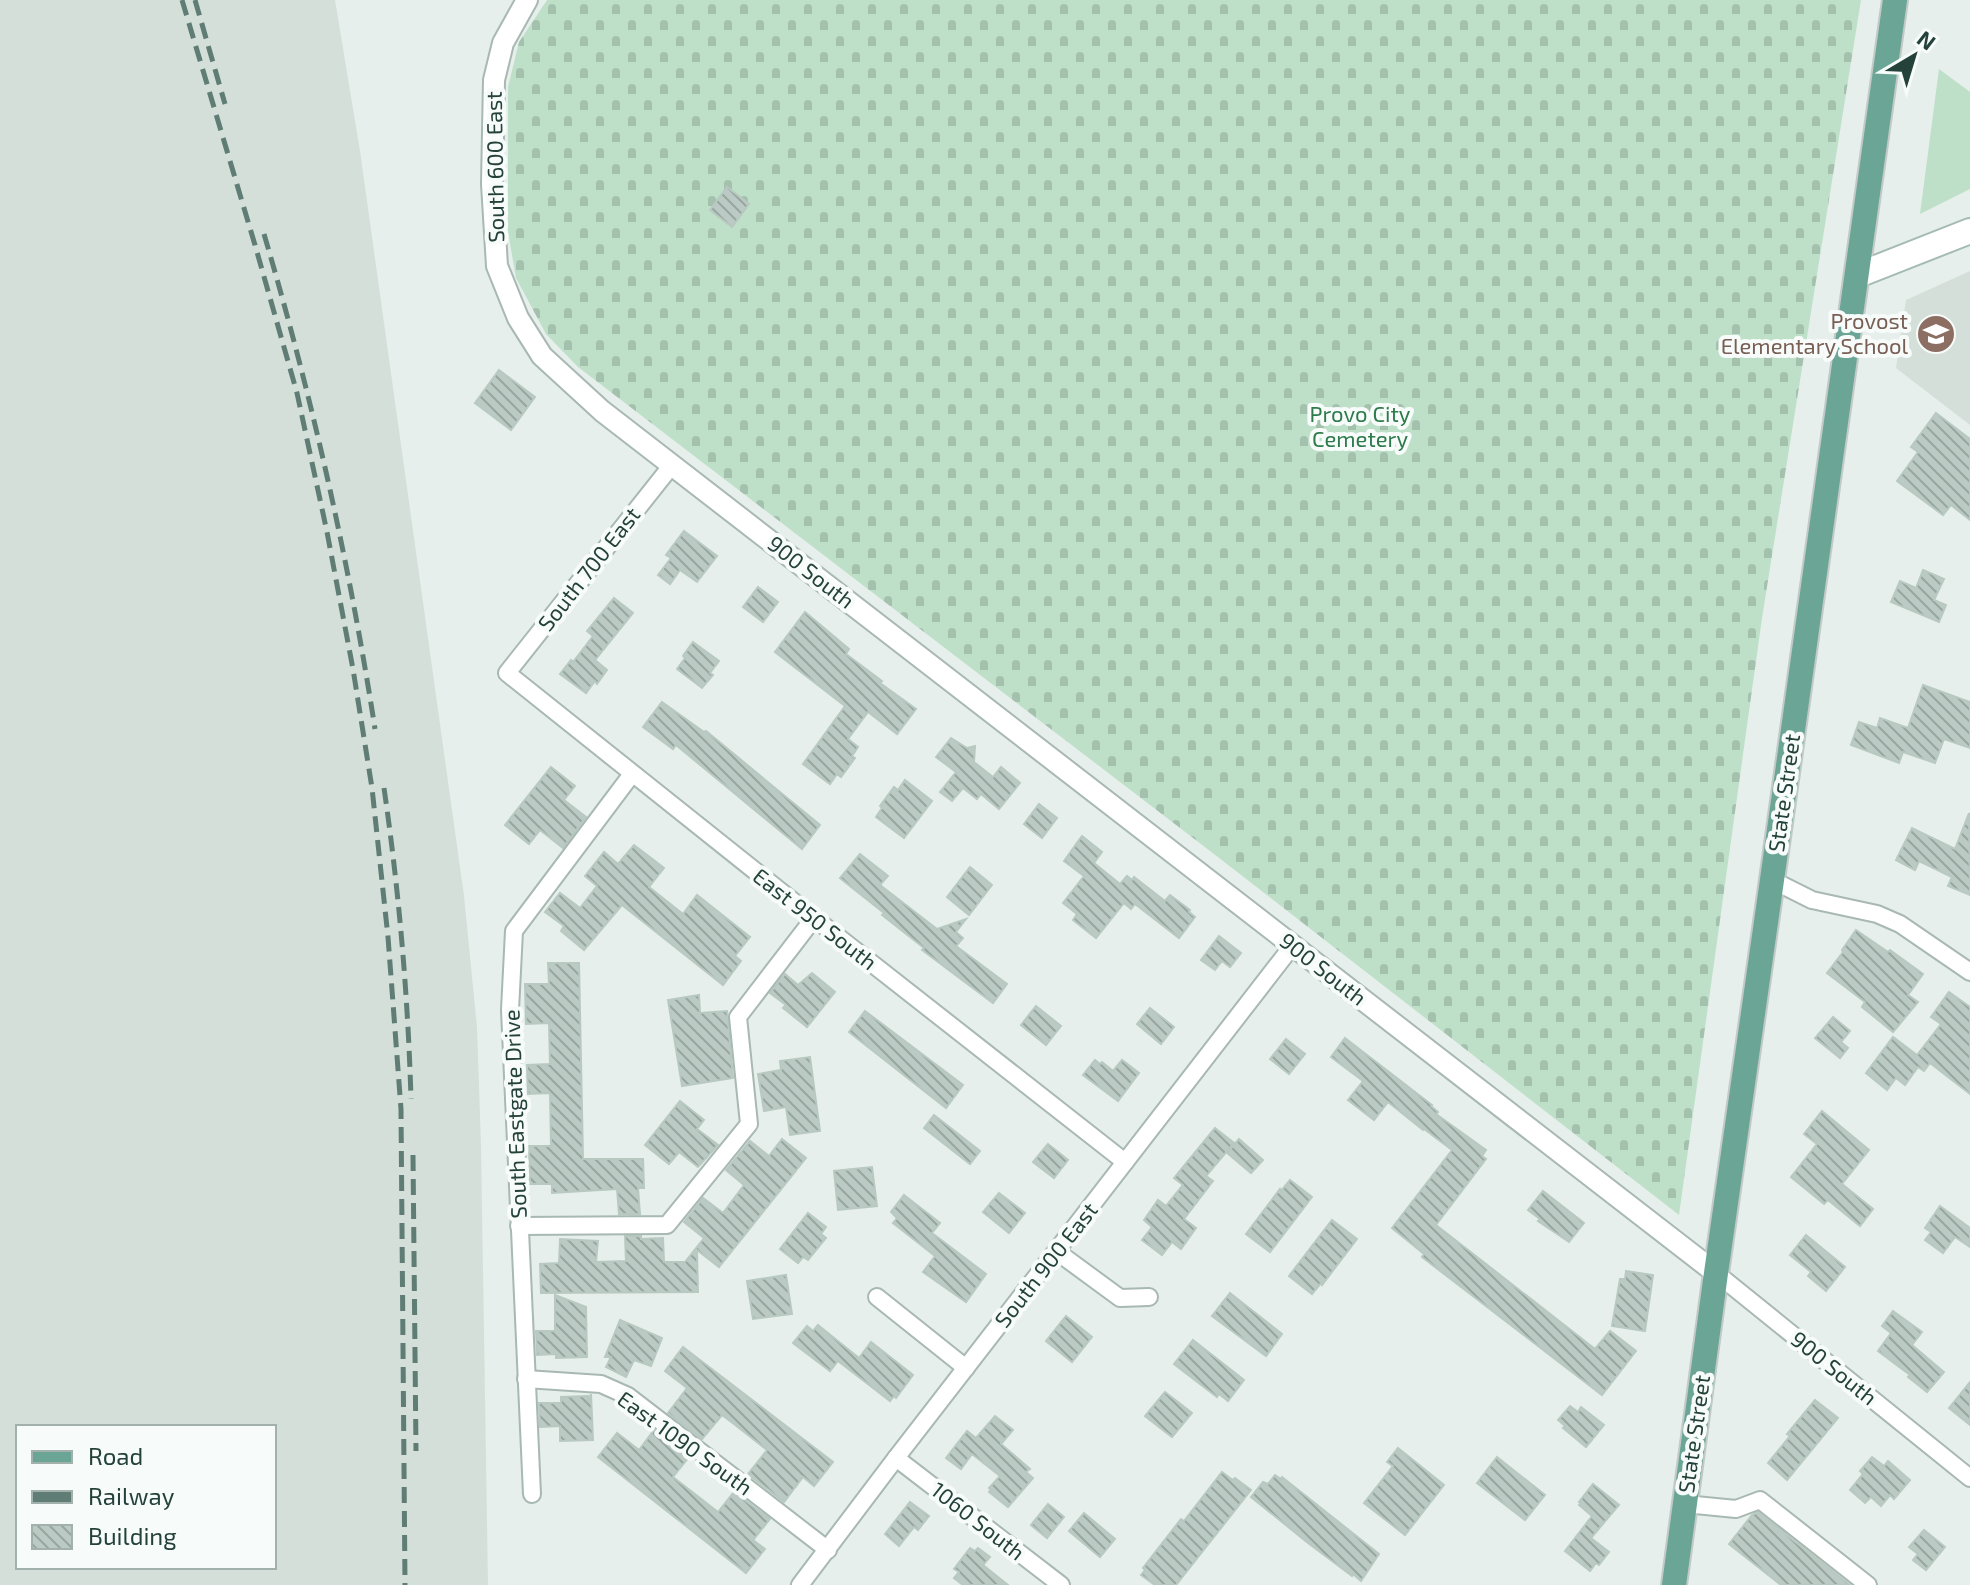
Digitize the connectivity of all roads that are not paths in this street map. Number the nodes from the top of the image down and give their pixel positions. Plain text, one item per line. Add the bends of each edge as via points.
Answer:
1 (527, 0) edge
2 (1895, 0) edge
3 (1970, 231) edge
4 (1858, 275) junction
5 (672, 465) junction
6 (507, 673) joint
7 (632, 774) junction
8 (1772, 880) junction
9 (814, 918) junction
10 (1293, 945) junction
11 (1970, 972) edge
12 (1125, 1162) junction
13 (519, 1226) junction
14 (1056, 1251) junction
15 (1716, 1273) junction
16 (877, 1297) dead end
17 (1149, 1297) dead end
18 (966, 1368) junction
19 (526, 1379) junction
20 (896, 1458) junction
21 (1970, 1478) edge
22 (532, 1494) dead end
23 (1685, 1504) junction
24 (828, 1550) junction
25 (800, 1585) edge
26 (1061, 1585) edge
27 (1674, 1585) edge
28 (1868, 1585) edge

1 - 5 street, South 600 East via 503,43 494,80 497,266 518,318 542,356
2 - 4 main road, State Street
3 - 4 main road
4 - 8 main road, State Street
5 - 6 street, South 700 East
5 - 10 street, 900 South
6 - 7 street, East 950 South
7 - 9 street, East 950 South
7 - 13 street, South Eastgate Drive via 514,931 510,1010
8 - 11 street via 1812,900 1900,924
8 - 15 main road, State Street
9 - 12 street, East 950 South
9 - 13 street via 738,1017 749,1124 667,1225
10 - 12 street, South 900 East
10 - 15 street, 900 South
12 - 14 street, South 900 East
13 - 19 street, South Eastgate Drive
14 - 17 street via 1120,1298
14 - 18 street, South 900 East
15 - 21 street, 900 South
15 - 23 main road, State Street
16 - 18 street
18 - 20 street, South 900 East
19 - 22 street, South Eastgate Drive
19 - 24 street, East 1090 South via 601,1384 628,1396
20 - 24 street, South 900 East
20 - 26 street, 1060 South
23 - 27 main road, State Street
23 - 28 street via 1736,1509 1760,1500
24 - 25 street, South 900 East

